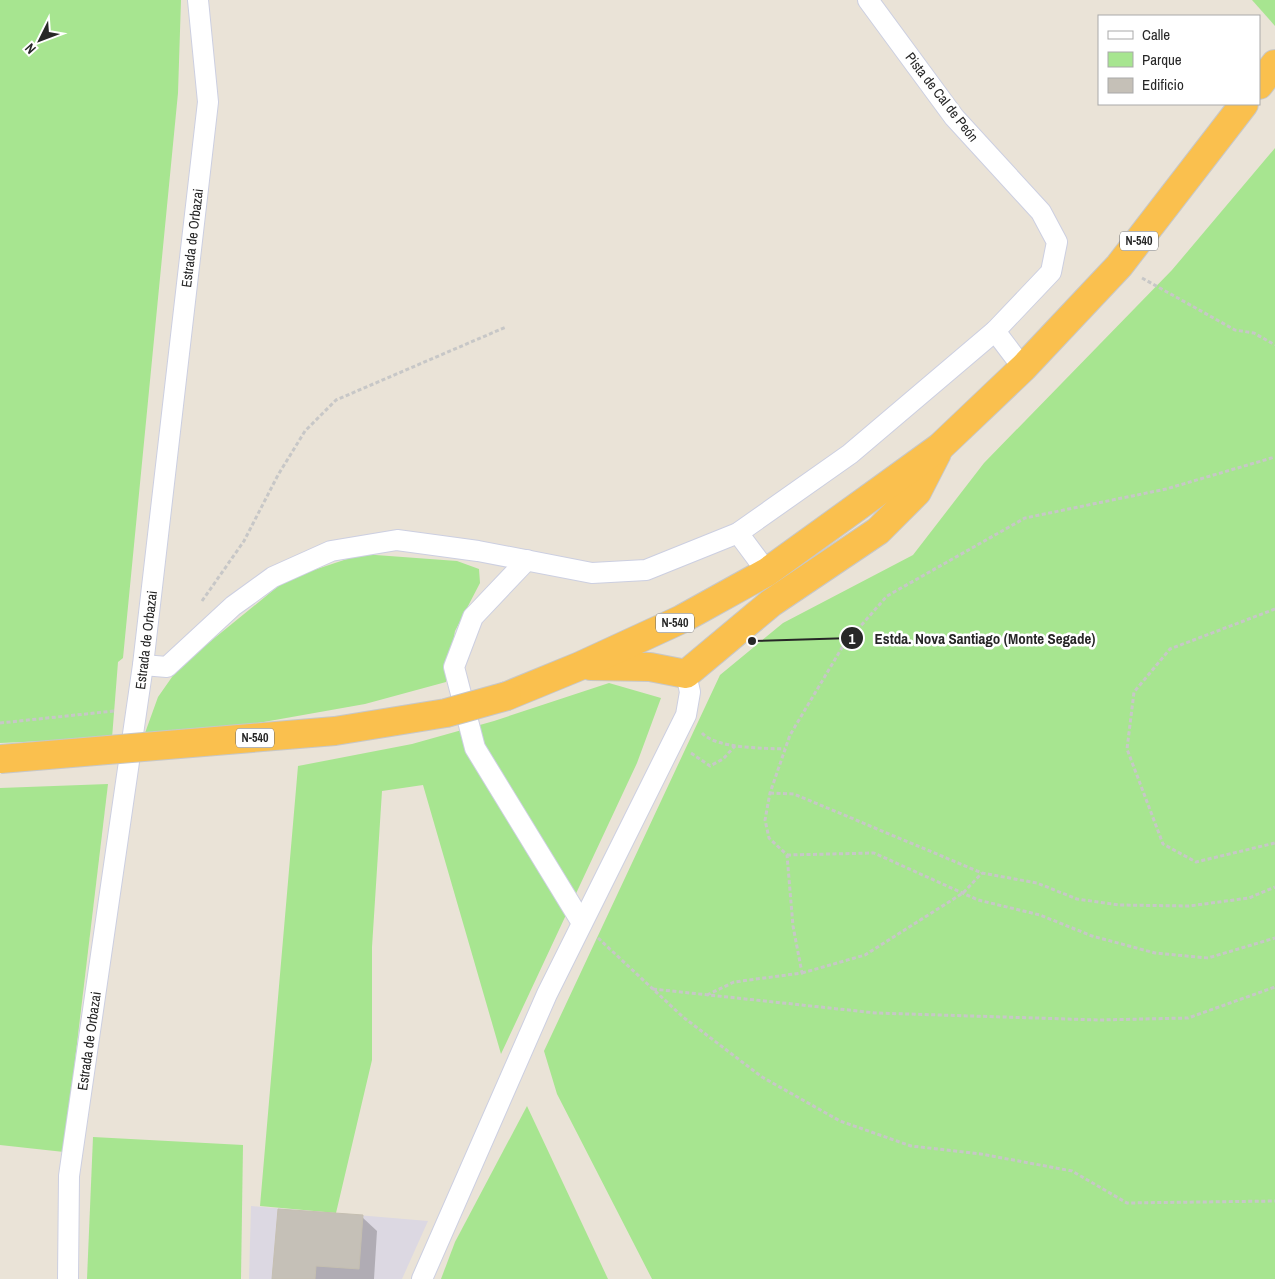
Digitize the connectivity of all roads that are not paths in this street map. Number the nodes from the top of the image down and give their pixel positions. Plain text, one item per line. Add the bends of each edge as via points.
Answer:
1 (198, 0) edge
2 (868, 0) edge
3 (1275, 64) edge
4 (1260, 84) edge
5 (1243, 105) edge
6 (995, 332) junction
7 (1023, 368) junction
8 (940, 447) junction
9 (738, 534) junction
10 (527, 560) junction
11 (767, 572) junction
12 (143, 665) junction
13 (580, 666) junction
14 (686, 674) junction
15 (0, 759) edge
16 (582, 923) junction
17 (68, 1279) edge
18 (422, 1279) edge

1 - 12 street, Estrada de Orbazai via 208,102
2 - 6 street, Pista de Cal de Peón via 954,117 1041,212 1056,242 1051,272
3 - 4 highway
5 - 7 highway, N-540 via 1120,266
6 - 7 street
6 - 9 street, Pista de Cal de Peón via 850,454
7 - 8 highway, N-540
8 - 11 highway, N-540
8 - 14 highway via 917,492 878,531 771,603
9 - 10 street, Pista de Cal de Peón via 646,570 592,573
9 - 11 street
10 - 12 street, Pista de Cal de Peón via 397,540 331,551 273,577 233,606 166,667
10 - 16 street via 473,617 454,667 474,748
11 - 13 highway, N-540 via 682,619
12 - 17 street, Estrada de Orbazai via 69,1176
13 - 14 highway via 630,666
13 - 15 highway, N-540, bridge via 507,696 446,713 335,731
14 - 16 street via 690,692 686,715
16 - 18 street

